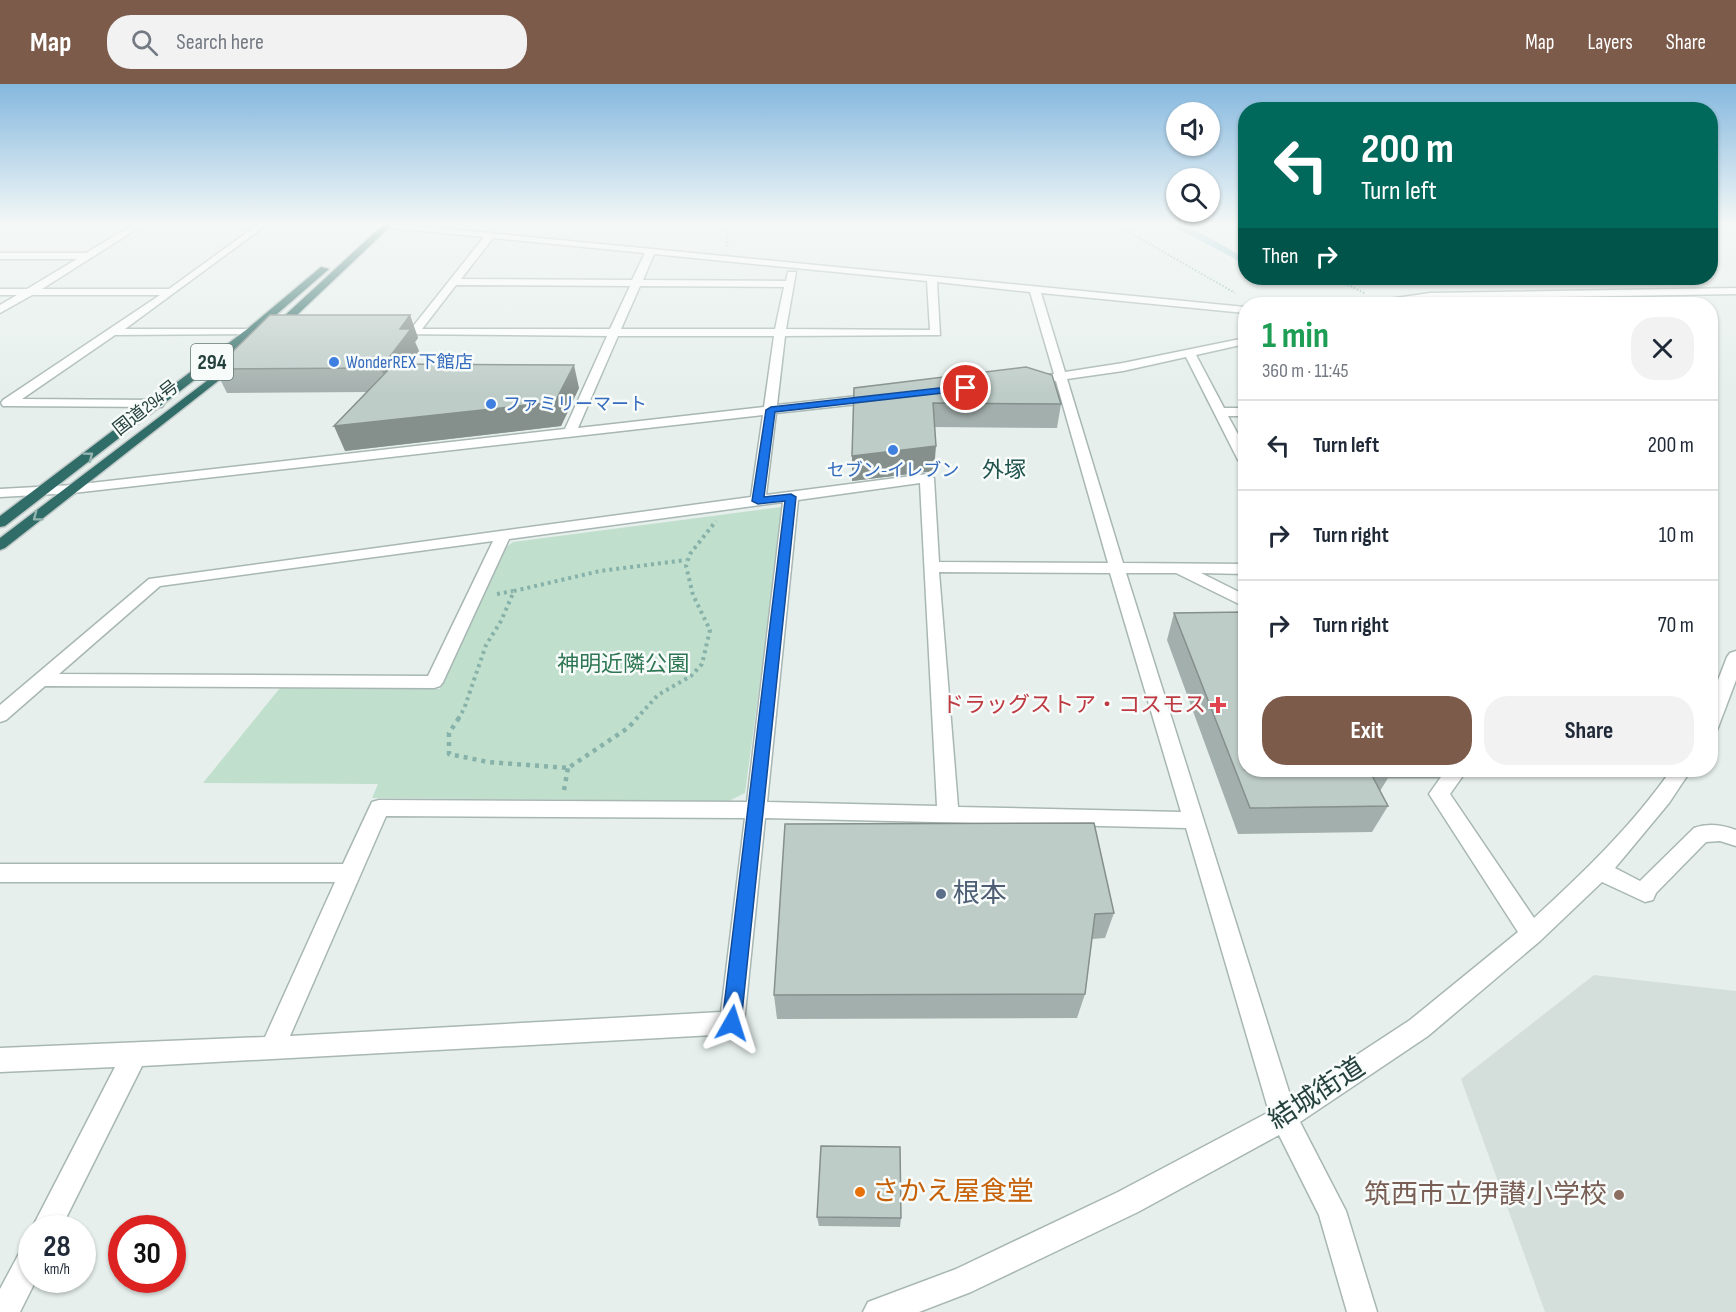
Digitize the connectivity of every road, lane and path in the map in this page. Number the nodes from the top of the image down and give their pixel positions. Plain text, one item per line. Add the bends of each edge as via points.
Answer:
1 (51, 280) edge
2 (187, 280) edge
3 (309, 280) edge
4 (328, 280) edge
5 (791, 280) edge
6 (932, 280) edge
7 (935, 280) edge
8 (1206, 280) edge
9 (454, 282) joint
10 (637, 282) junction
11 (790, 284) junction
12 (1346, 285) edge
13 (1035, 290) junction
14 (1736, 291) edge
15 (0, 292) edge
16 (32, 292) junction
17 (171, 292) junction
18 (1366, 297) edge
19 (1430, 297) edge
20 (1238, 300) edge
21 (1238, 304) edge
22 (0, 310) edge
23 (114, 332) junction
24 (250, 332) junction
25 (272, 332) junction
26 (296, 332) edge
27 (378, 332) edge
28 (414, 332) junction
29 (615, 333) junction
30 (780, 333) junction
31 (1238, 343) edge
32 (1190, 354) junction
33 (1059, 378) junction
34 (1012, 383) edge
35 (884, 397) edge
36 (4, 403) edge
37 (158, 404) junction
38 (771, 410) junction
39 (1220, 412) junction
40 (1238, 412) edge
41 (569, 434) junction
42 (1238, 447) edge
43 (73, 489) junction
44 (43, 491) junction
45 (0, 493) edge
46 (791, 497) junction
47 (758, 501) junction
48 (726, 506) junction
49 (0, 523) edge
50 (503, 536) junction
51 (0, 545) edge
52 (686, 560) junction
53 (931, 567) junction
54 (1117, 568) junction
55 (1179, 569) junction
56 (1238, 569) edge
57 (1238, 598) edge
58 (1736, 657) edge
59 (42, 680) junction
60 (1718, 704) edge
61 (0, 715) edge
62 (1452, 777) edge
63 (1676, 777) edge
64 (755, 810) junction
65 (948, 814) junction
66 (1194, 820) junction
67 (1736, 838) edge
68 (1600, 871) junction
69 (0, 873) edge
70 (350, 873) junction
71 (1532, 934) junction
72 (272, 1049) junction
73 (135, 1054) junction
74 (0, 1060) edge
75 (1284, 1118) junction
76 (53, 1215) edge
77 (18, 1285) edge
78 (4, 1312) edge
79 (878, 1312) edge
80 (1362, 1312) edge

1 - 16 street
2 - 17 street
3 - 24 highway, 国道294号 / 294
4 - 25 highway, 国道294号 / 294
5 - 11 street
6 - 30 street via 936,333
7 - 13 street
8 - 20 path
9 - 10 street
9 - 28 street
10 - 11 street
10 - 29 street
11 - 30 street
12 - 18 path
13 - 21 street
13 - 33 street
14 - 19 street
15 - 16 street
16 - 17 street
16 - 22 street
17 - 23 street
23 - 24 street
23 - 36 street
24 - 25 street
24 - 37 highway, 国道294号 / 294
25 - 26 street
25 - 43 highway, 国道294号 / 294
27 - 28 street
28 - 29 street
29 - 30 street
29 - 41 street
30 - 38 street
31 - 32 street
32 - 33 street
32 - 39 street
33 - 34 street
33 - 54 street
35 - 38 street
36 - 37 street
44 -> 37 highway, 国道294号 / 294
38 - 41 street
38 - 47 street
39 - 40 street
39 - 42 street
41 - 43 street
43 - 44 street
43 -> 51 highway, 国道294号 / 294
44 - 45 street
44 - 49 highway, 国道294号 / 294
46 - 47 street
46 - 53 street via 927,478
46 - 64 street
47 - 48 street
48 - 50 street
48 - 52 path
50 - 59 street via 155,582
50 - 59 street via 434,682
52 - 52 path via 631,564 514,591 486,645 464,709 448,733 449,754 488,762 568,768 628,728 658,695 691,676 702,664 710,630 696,604 685,570
53 - 54 street
53 - 65 street
54 - 55 street
54 - 66 street
55 - 56 street
55 - 57 street
58 - 60 street
59 - 61 street
62 - 71 street via 1439,794
63 - 68 street, 結城街道
64 - 65 street
64 - 70 street via 379,808
64 - 72 street via 732,1023
65 - 66 street
66 - 75 street
67 - 68 street via 1720,833 1701,834 1645,893
68 - 71 street, 結城街道
69 - 70 street
70 - 72 street
71 - 75 street, 結城街道 via 1419,1028
72 - 73 street
73 - 74 street
73 - 76 street
75 - 79 street, 結城街道 via 1108,1212 961,1282
75 - 80 street via 1332,1211
77 - 78 street

